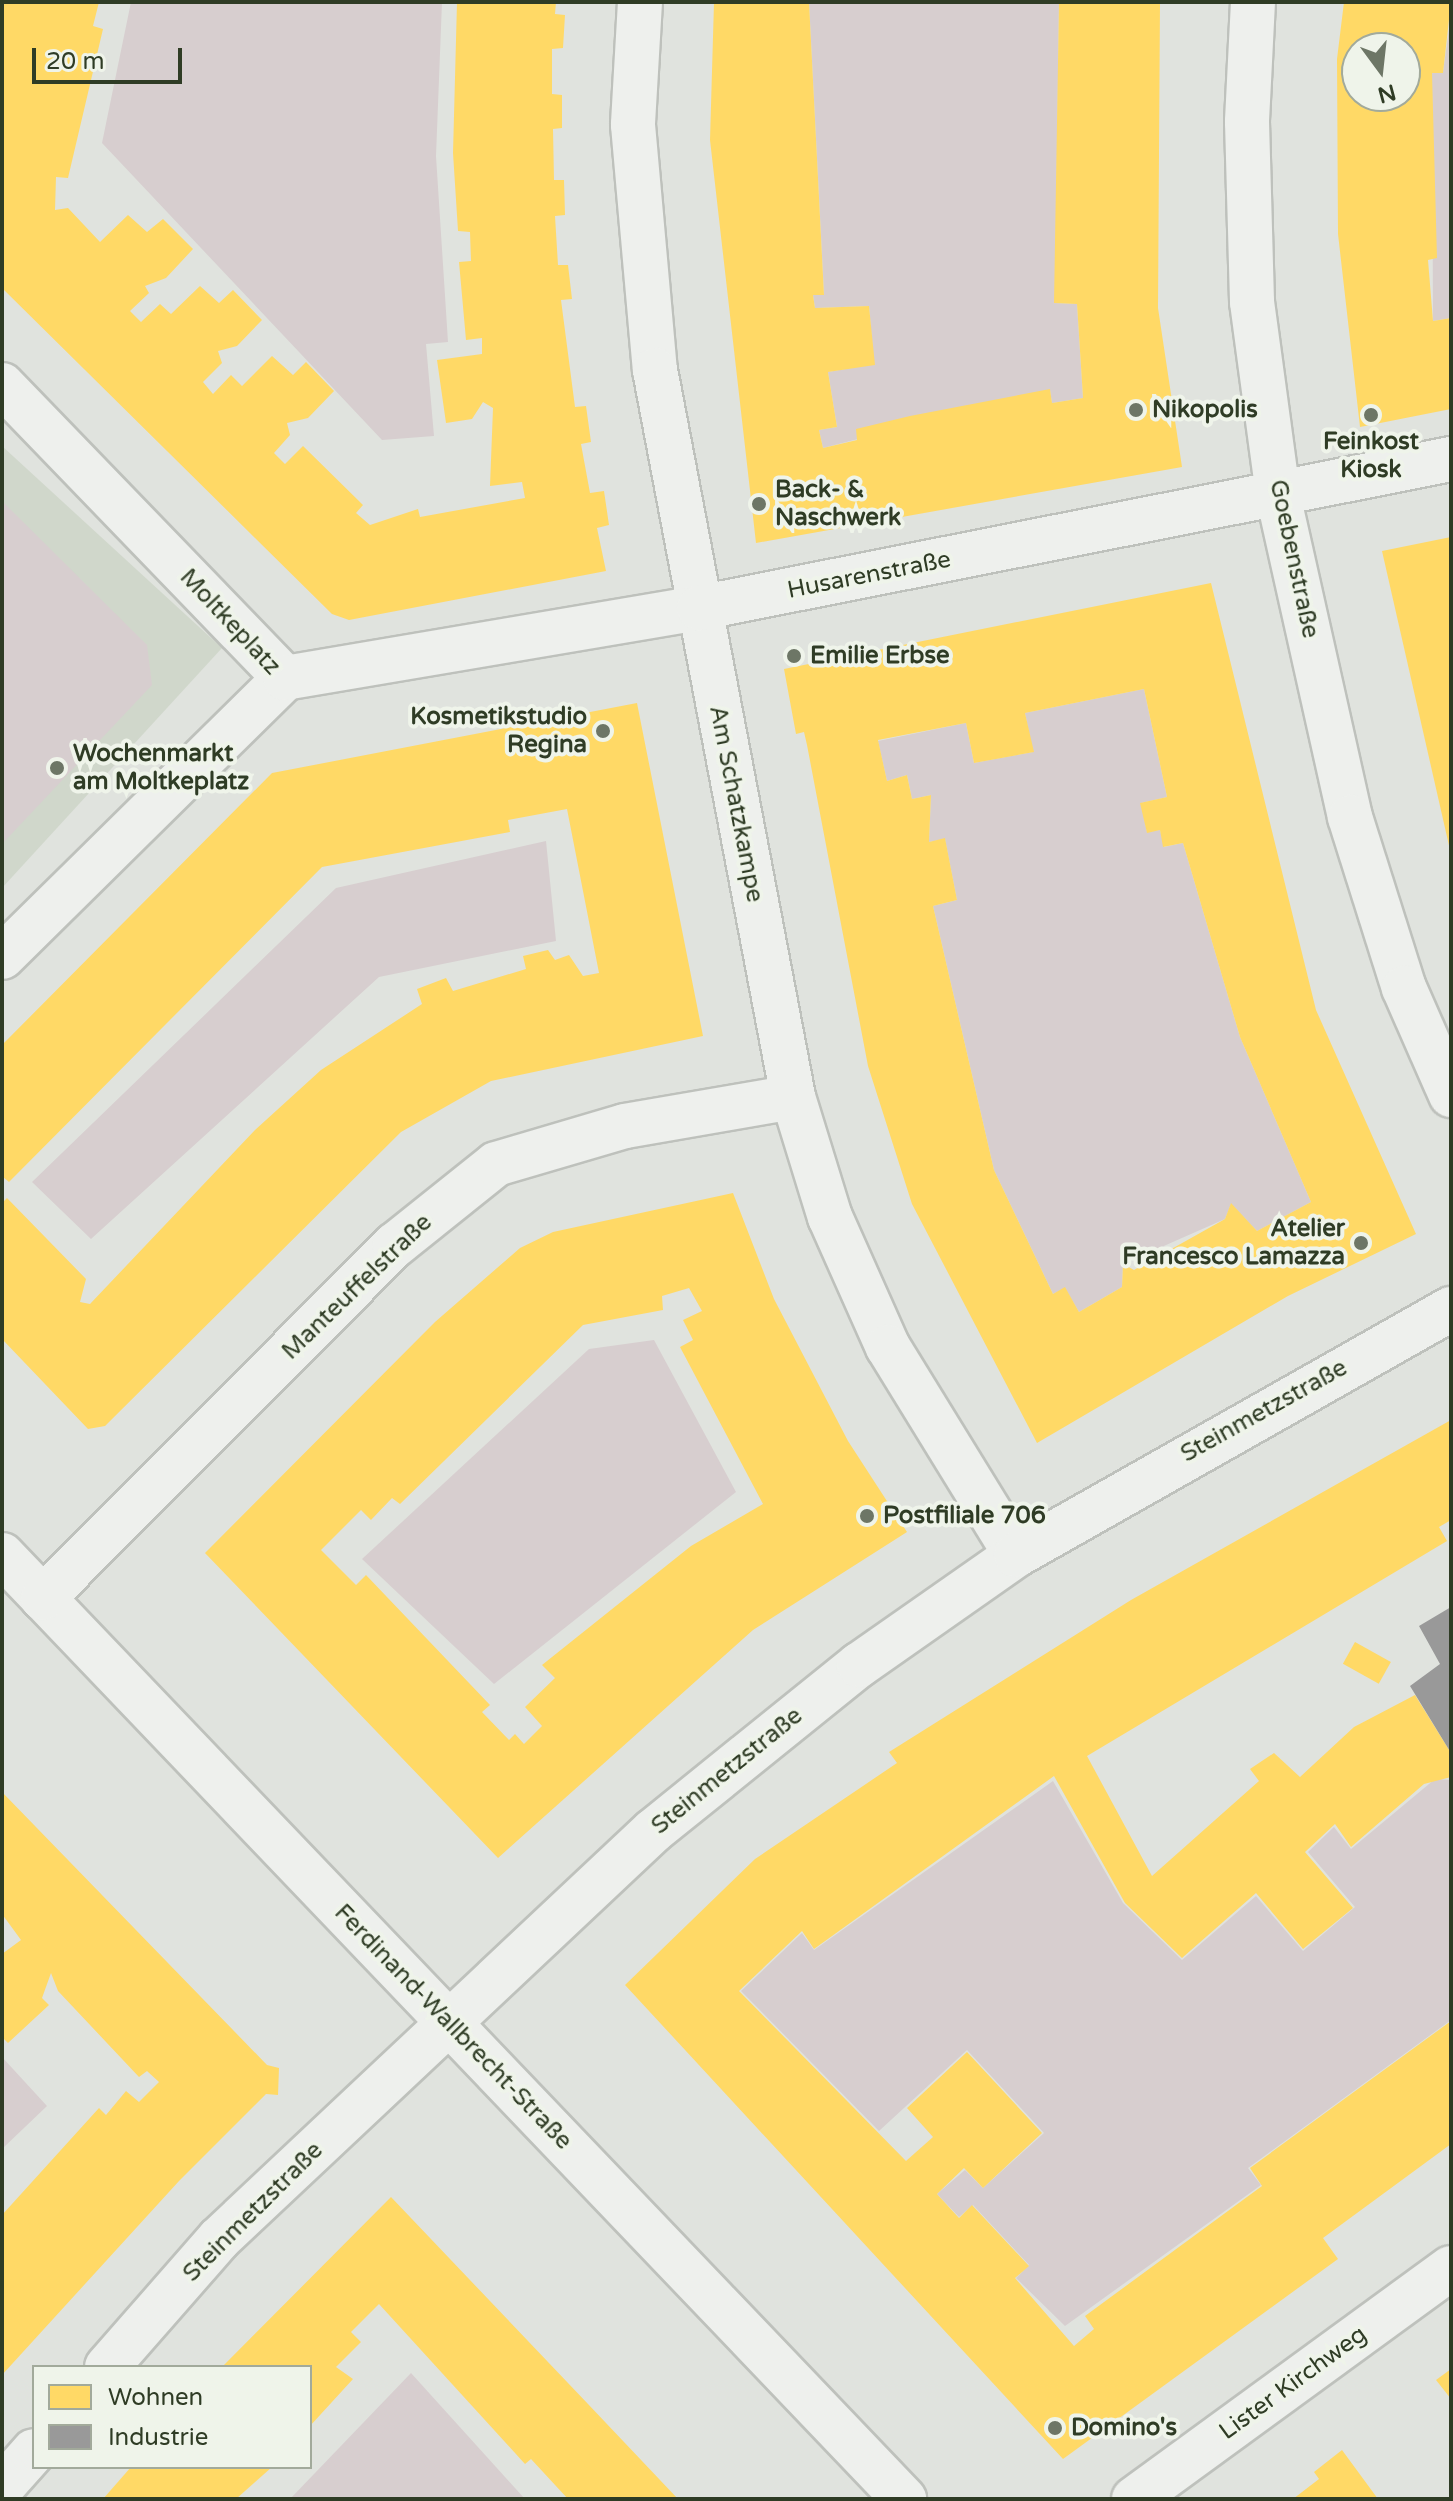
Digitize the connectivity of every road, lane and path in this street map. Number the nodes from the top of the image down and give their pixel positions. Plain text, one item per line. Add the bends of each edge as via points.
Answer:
1 (640, 2) edge
2 (1253, 2) edge
3 (2, 385) edge
4 (1451, 459) edge
5 (1278, 495) junction
6 (699, 608) junction
7 (285, 678) junction
8 (2, 957) edge
9 (1451, 1095) edge
10 (793, 1097) junction
11 (1451, 1309) edge
12 (2, 1555) edge
13 (1016, 1555) junction
14 (43, 1598) junction
15 (450, 2023) junction
16 (1451, 2268) edge
17 (109, 2365) edge
18 (32, 2453) edge
19 (2, 2487) edge
20 (904, 2499) edge
21 (1134, 2499) edge

1 - 6 street, Am Schatzkampe via 633,125 655,370
2 - 5 street, Goebenstraße via 1247,122 1252,302
3 - 7 street, Moltkeplatz
4 - 5 street, Husarenstraße
5 - 6 street, Husarenstraße
5 - 9 street, Goebenstraße via 1350,817 1404,988
6 - 7 street, Husarenstraße
6 - 10 street, Am Schatzkampe
7 - 8 street, Moltkeplatz
10 - 13 street, Am Schatzkampe via 830,1217 888,1347
10 - 14 street, Manteuffelstraße via 625,1126 496,1164 395,1245
11 - 13 street, Steinmetzstraße
12 - 14 street, Ferdinand-Wallbrecht-Straße
13 - 15 street, Steinmetzstraße via 859,1665 653,1831
14 - 15 street, Ferdinand-Wallbrecht-Straße
15 - 17 street, Steinmetzstraße via 219,2239
15 - 20 street, Ferdinand-Wallbrecht-Straße
16 - 21 street, Lister Kirchweg
18 - 19 street

